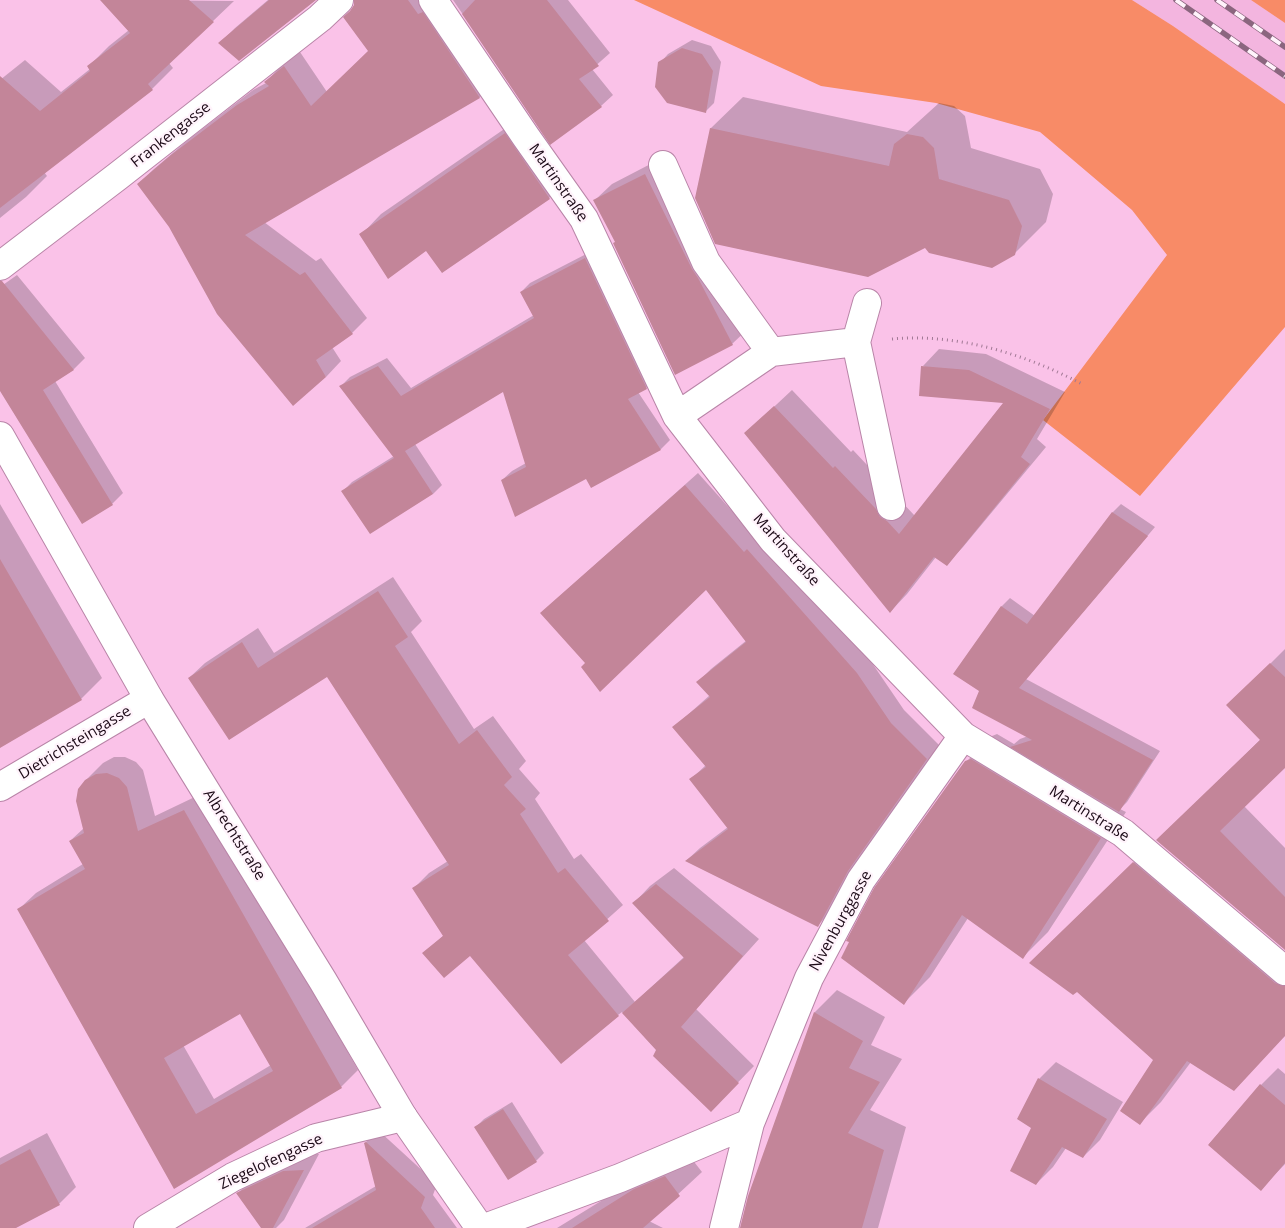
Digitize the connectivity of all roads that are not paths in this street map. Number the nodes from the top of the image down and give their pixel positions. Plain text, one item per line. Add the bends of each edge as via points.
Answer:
1 (339, 0) edge
2 (433, 0) edge
3 (663, 165) dead end
4 (0, 266) edge
5 (867, 303) dead end
6 (856, 342) junction
7 (771, 352) junction
8 (677, 416) junction
9 (0, 436) edge
10 (891, 506) dead end
11 (149, 698) junction
12 (963, 736) junction
13 (0, 787) edge
14 (1285, 971) edge
15 (403, 1117) junction
16 (750, 1123) junction
17 (148, 1228) edge
18 (480, 1228) edge
19 (485, 1228) edge
20 (724, 1228) edge

1 - 4 street, Frankengasse via 313,24
2 - 8 street, Martinstraße via 584,218
3 - 7 street via 706,262
5 - 6 street
6 - 7 street
6 - 10 street
7 - 8 street
8 - 12 street, Martinstraße via 773,540
9 - 11 street, Albrechtstraße
11 - 13 street, Dietrichsteingasse
11 - 15 street, Albrechtstraße
12 - 14 street, Martinstraße via 1123,833
12 - 16 street, Nivenburggasse via 861,880 809,978
15 - 17 street, Ziegelofengasse via 316,1138 233,1177
15 - 18 street, Albrechtstraße
16 - 19 street via 620,1178
16 - 20 street, Nivenburggasse

